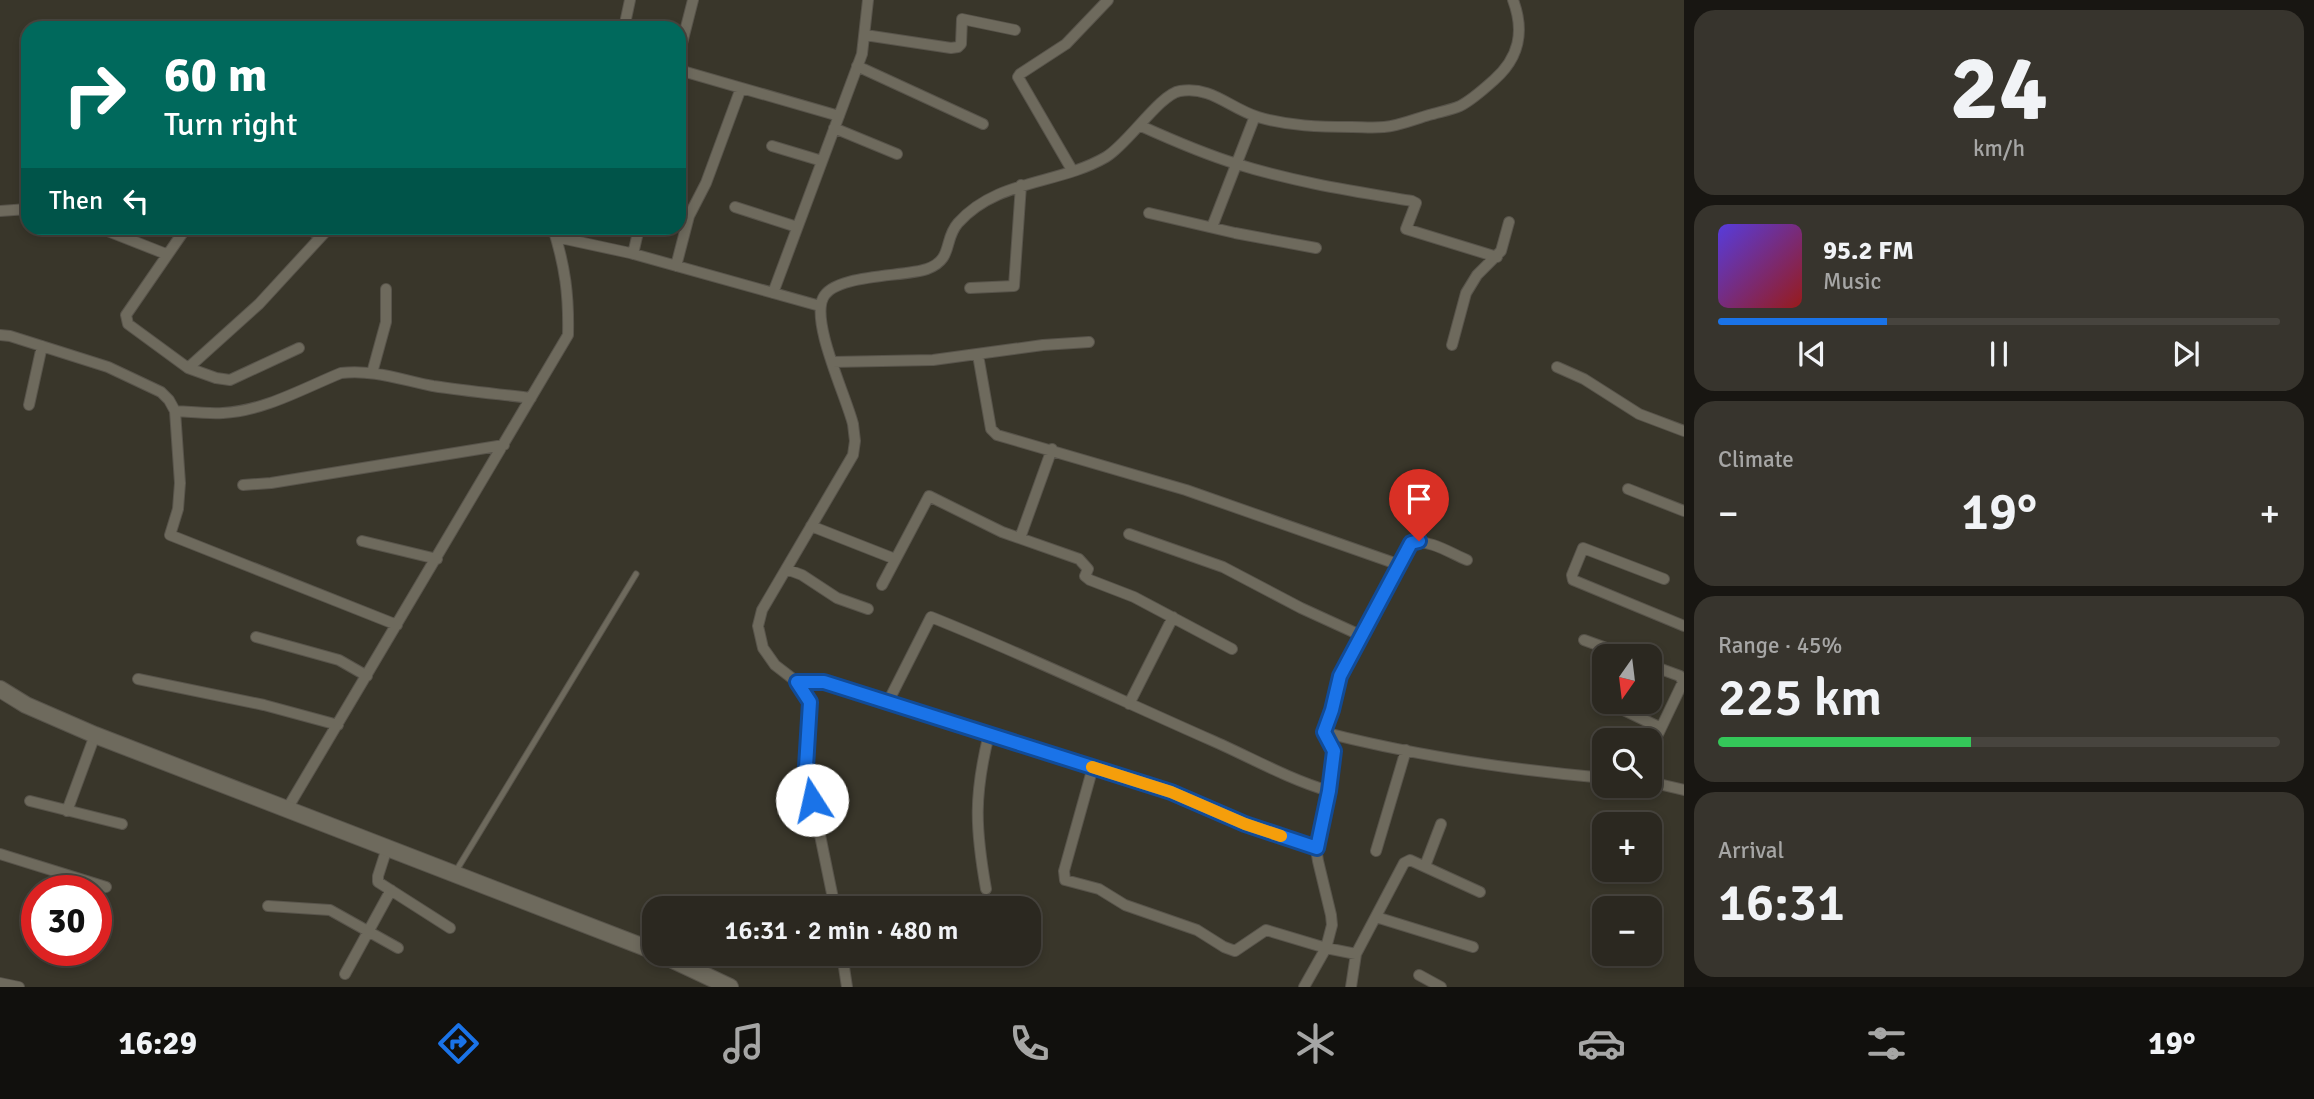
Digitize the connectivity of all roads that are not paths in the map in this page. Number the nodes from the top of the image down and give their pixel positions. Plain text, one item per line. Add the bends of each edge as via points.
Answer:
1 (630, 0) edge
2 (693, 0) edge
3 (869, 0) edge
4 (1513, 0) edge
5 (1102, 2) edge
6 (626, 21) edge
7 (686, 28) edge
8 (1015, 30) dead end
9 (865, 35) junction
10 (857, 66) junction
11 (686, 72) edge
12 (741, 88) junction
13 (839, 116) junction
14 (1255, 116) junction
15 (983, 124) dead end
16 (1140, 126) junction
17 (834, 128) junction
18 (772, 146) dead end
19 (897, 154) dead end
20 (822, 161) junction
21 (1237, 165) junction
22 (1072, 170) junction
23 (1021, 185) junction
24 (735, 207) dead end
25 (21, 210) edge
26 (0, 211) edge
27 (1149, 213) dead end
28 (1509, 222) dead end
29 (797, 227) junction
30 (1212, 227) junction
31 (686, 228) edge
32 (118, 235) edge
33 (181, 235) edge
34 (322, 235) edge
35 (555, 235) edge
36 (565, 235) edge
37 (637, 235) edge
38 (684, 235) edge
39 (1316, 248) dead end
40 (166, 254) junction
41 (633, 254) junction
42 (1497, 257) junction
43 (676, 266) junction
44 (970, 288) dead end
45 (386, 289) dead end
46 (773, 293) junction
47 (820, 306) junction
48 (0, 335) edge
49 (1089, 342) dead end
50 (1452, 345) dead end
51 (42, 346) junction
52 (299, 348) dead end
53 (978, 355) junction
54 (832, 362) junction
55 (1557, 367) dead end
56 (188, 368) junction
57 (372, 373) junction
58 (531, 398) junction
59 (29, 405) dead end
60 (175, 411) junction
61 (1684, 431) edge
62 (504, 445) junction
63 (1052, 449) junction
64 (243, 485) dead end
65 (1628, 489) dead end
66 (1684, 512) edge
67 (811, 526) junction
68 (1129, 534) dead end
69 (1020, 538) junction
70 (362, 541) dead end
71 (437, 559) junction
72 (895, 559) junction
73 (1466, 560) dead end
74 (1400, 565) junction
75 (786, 569) junction
76 (636, 574) dead end
77 (1664, 579) dead end
78 (882, 585) dead end
79 (868, 609) dead end
80 (1174, 617) junction
81 (397, 625) junction
82 (1684, 626) edge
83 (1360, 635) junction
84 (256, 637) dead end
85 (1584, 640) dead end
86 (1595, 644) edge
87 (1231, 649) dead end
88 (1662, 669) edge
89 (367, 676) junction
90 (138, 679) dead end
91 (797, 682) junction
92 (0, 689) edge
93 (888, 702) junction
94 (1129, 704) junction
95 (1631, 714) edge
96 (338, 725) junction
97 (1659, 728) edge
98 (1661, 728) edge
99 (1324, 732) junction
100 (989, 734) junction
101 (95, 735) junction
102 (1406, 750) junction
103 (1093, 767) junction
104 (1592, 776) edge
105 (1684, 778) edge
106 (1662, 785) edge
107 (1680, 789) edge
108 (1329, 791) junction
109 (30, 801) dead end
110 (287, 809) junction
111 (67, 811) junction
112 (122, 824) dead end
113 (1441, 824) dead end
114 (387, 848) junction
115 (1317, 848) junction
116 (1376, 851) dead end
117 (0, 854) edge
118 (1426, 866) junction
119 (454, 873) junction
120 (67, 875) edge
121 (986, 889) dead end
122 (391, 890) junction
123 (1480, 892) dead end
124 (833, 896) edge
125 (268, 906) dead end
126 (1376, 917) junction
127 (450, 928) dead end
128 (368, 930) junction
129 (642, 946) edge
130 (1473, 947) dead end
131 (397, 948) dead end
132 (1326, 948) junction
133 (1356, 954) junction
134 (685, 966) edge
135 (844, 966) edge
136 (345, 974) dead end
137 (1419, 975) dead end
138 (0, 983) edge
139 (19, 987) edge
140 (730, 987) edge
141 (847, 987) edge
142 (1304, 987) edge
143 (1350, 987) edge
144 (1441, 987) edge

1 - 6 street
2 - 7 street
3 - 9 street
4 - 14 street via 1520,26 1516,51 1503,72 1461,106 1384,127 1293,125
5 - 22 street via 1066,44 1018,77
8 - 9 street via 962,19 961,44 951,48
9 - 10 street
10 - 13 street
10 - 15 street
11 - 12 street
12 - 13 street
12 - 31 street
13 - 17 street
14 - 16 street via 1198,89 1175,92
14 - 21 street
16 - 21 street
16 - 22 street via 1105,158
17 - 19 street
17 - 20 street
18 - 20 street
20 - 29 street
21 - 30 street
21 - 42 street via 1308,184 1412,201 1416,203 1406,229
22 - 23 street
23 - 44 street via 1014,286
23 - 47 street via 990,198 962,219 945,257 927,269 839,285 826,291
24 - 29 street
25 - 26 street
27 - 30 street
28 - 42 street
29 - 46 street
30 - 39 street
32 - 40 street
33 - 40 street
34 - 56 street via 259,304
35 - 58 street via 568,289 568,335
36 - 41 street
37 - 41 street
38 - 43 street
40 - 56 street via 125,320
41 - 43 street
42 - 50 street via 1472,283
43 - 46 street
45 - 57 street via 386,321
46 - 47 street
47 - 54 street
48 - 51 street
49 - 53 street
51 - 59 street
51 - 60 street via 108,367 161,392
52 - 56 street via 230,380
53 - 54 street
53 - 63 street via 991,429 997,435
54 - 67 street via 849,405 855,441 853,455
55 - 61 street via 1639,414
57 - 58 street
57 - 60 street via 341,373 278,400 224,413
58 - 62 street
60 - 81 street via 180,483 170,535
62 - 64 street
62 - 71 street
63 - 69 street
63 - 74 street
65 - 66 street
67 - 72 street
67 - 75 street
68 - 83 street via 1223,567
69 - 72 street via 929,496
69 - 80 street via 1079,559 1090,580
70 - 71 street
71 - 81 street
72 - 78 street
73 - 74 street via 1419,541 1411,543
74 - 83 street
75 - 79 street via 837,598
75 - 91 street via 758,626 763,648 775,665
76 - 119 lane
77 - 82 street via 1583,548 1572,575 1573,580
80 - 87 street
80 - 94 street
81 - 89 street
83 - 99 street via 1340,676
84 - 89 street via 339,660
85 - 86 street
88 - 98 street via 1680,676 1683,682
89 - 96 street
90 - 96 street
91 - 93 street via 824,682
91 - 124 street via 810,702 806,767
92 - 101 main road
93 - 94 street via 931,617
93 - 100 street
94 - 108 street via 1298,782
95 - 97 street
96 - 110 street
99 - 102 street
99 - 108 street via 1334,751
100 - 103 street
100 - 121 street via 976,804
101 - 110 main road
101 - 111 street
102 - 104 street
102 - 116 street
103 - 115 street
103 - 132 street via 1065,880 1099,889 1125,905 1197,930 1236,951 1266,930
105 - 107 street
106 - 107 street
108 - 115 street
109 - 111 street
110 - 114 main road
111 - 112 street
113 - 118 street
114 - 119 main road
114 - 122 street via 378,876 379,883
115 - 132 street via 1332,925
117 - 120 street
118 - 123 street
118 - 126 street via 1410,860 1404,863
119 - 129 main road
122 - 127 street
122 - 128 street
125 - 128 street via 330,910
126 - 130 street
126 - 133 street
128 - 131 street
128 - 136 street
132 - 133 street
132 - 142 street
133 - 143 street
134 - 140 main road
135 - 141 street
137 - 144 street
138 - 139 street

